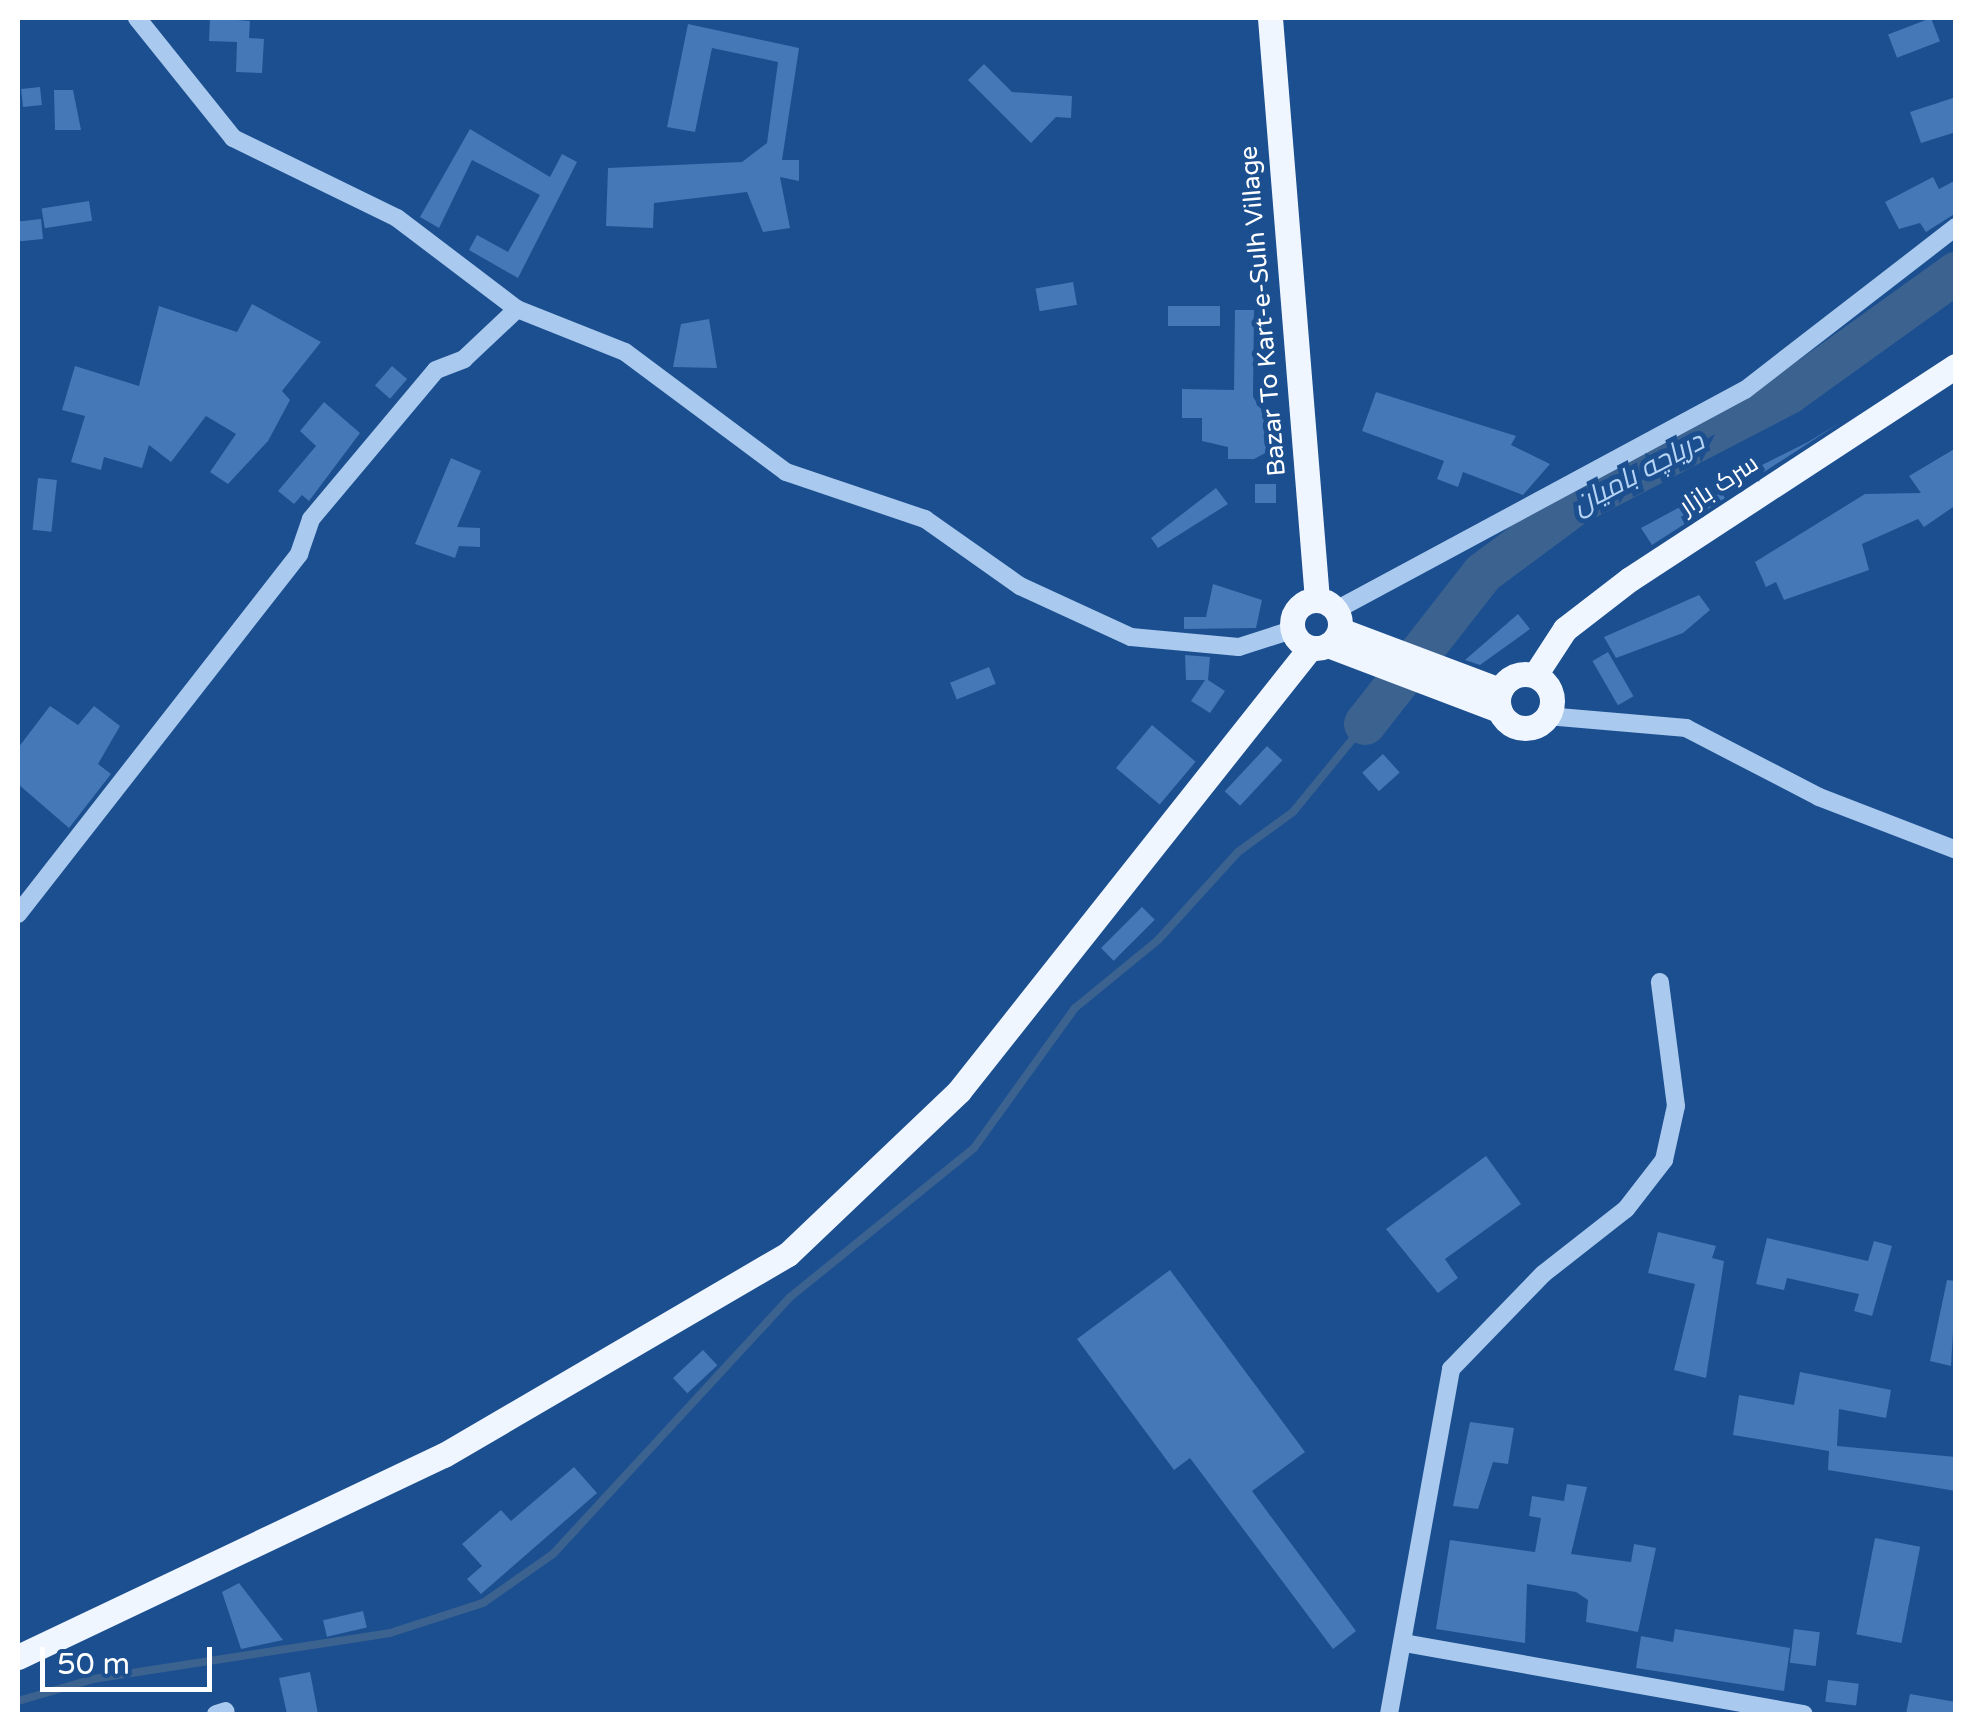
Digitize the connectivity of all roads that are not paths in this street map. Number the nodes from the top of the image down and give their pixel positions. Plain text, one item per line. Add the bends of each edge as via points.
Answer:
1 (137, 18) edge
2 (1270, 18) edge
3 (1956, 226) edge
4 (517, 309) junction
5 (1956, 366) edge
6 (1326, 627) junction
7 (1292, 630) junction
8 (1535, 676) junction
9 (1499, 700) junction
10 (1547, 716) junction
11 (1956, 850) edge
12 (18, 914) edge
13 (1660, 982) dead end
14 (1404, 1643) junction
15 (18, 1657) edge
16 (1390, 1714) edge
17 (1804, 1714) edge

1 - 4 street via 233,138 397,218
2 - 6 main road, Bazar To Kart-e-Sulh Village
3 - 6 street via 1745,390
4 - 7 street via 625,352 786,472 925,519 1020,586 1131,637 1239,647
4 - 12 street via 464,359 436,370 310,520 299,554
5 - 8 main road, سرک بازار via 1630,578 1564,629
6 - 7 main road
6 - 7 main road via 1296,609
6 - 9 main road via 1371,652 1452,677
6 - 15 main road via 959,1091 788,1254 444,1455
8 - 9 main road via 1518,674
8 - 10 main road via 1551,694
9 - 10 main road via 1521,728
10 - 11 street via 1686,728 1820,797
13 - 14 street via 1676,1106 1664,1160 1626,1209 1543,1274 1452,1368
14 - 16 street
14 - 17 street

